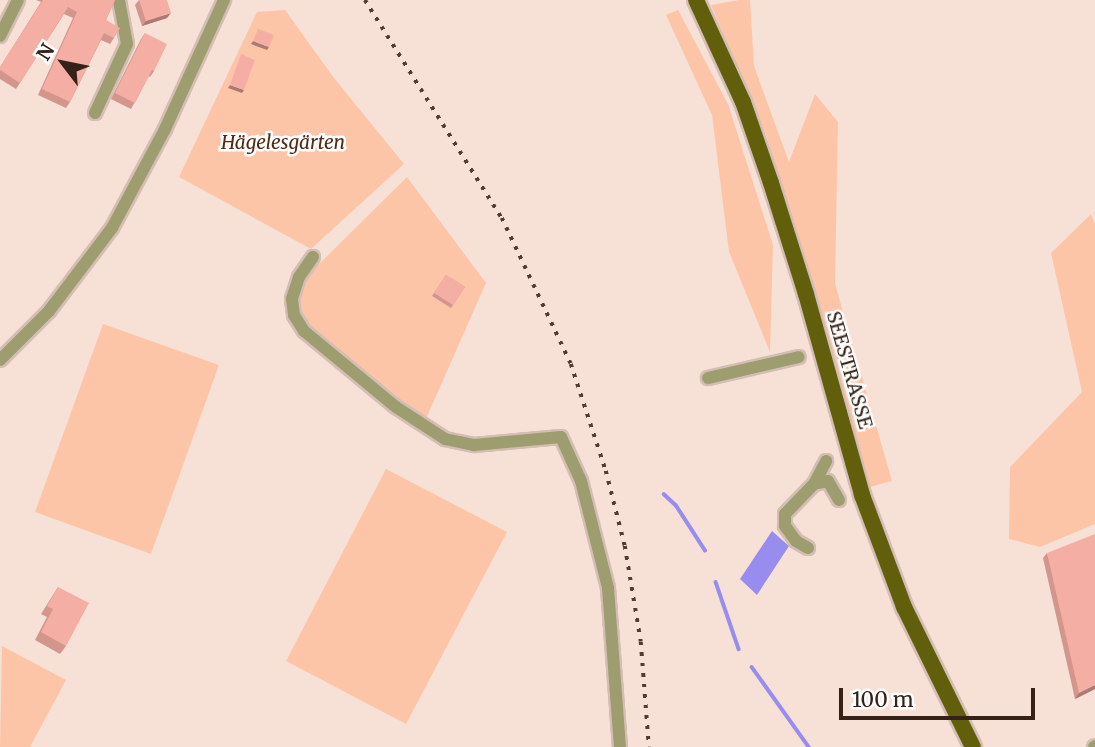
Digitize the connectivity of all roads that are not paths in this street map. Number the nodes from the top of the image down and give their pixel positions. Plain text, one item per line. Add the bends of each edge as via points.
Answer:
1 (19, 0) edge
2 (119, 0) edge
3 (224, 0) edge
4 (696, 0) edge
5 (0, 36) edge
6 (95, 114) dead end
7 (313, 257) dead end
8 (799, 357) dead end
9 (0, 360) edge
10 (708, 379) dead end
11 (826, 461) dead end
12 (814, 484) junction
13 (839, 500) dead end
14 (808, 548) dead end
15 (620, 747) edge
16 (973, 747) edge

1 - 5 street
2 - 6 street via 127,44
3 - 9 street via 165,129 112,228 49,311
4 - 16 main road, SEESTRASSE via 743,102 771,183 862,495 904,607
7 - 15 street via 299,277 292,299 294,316 304,331 396,407 445,439 474,445 561,437 581,481 608,588
8 - 10 street
11 - 12 street
12 - 13 street via 828,481
12 - 14 street via 785,514 785,526

